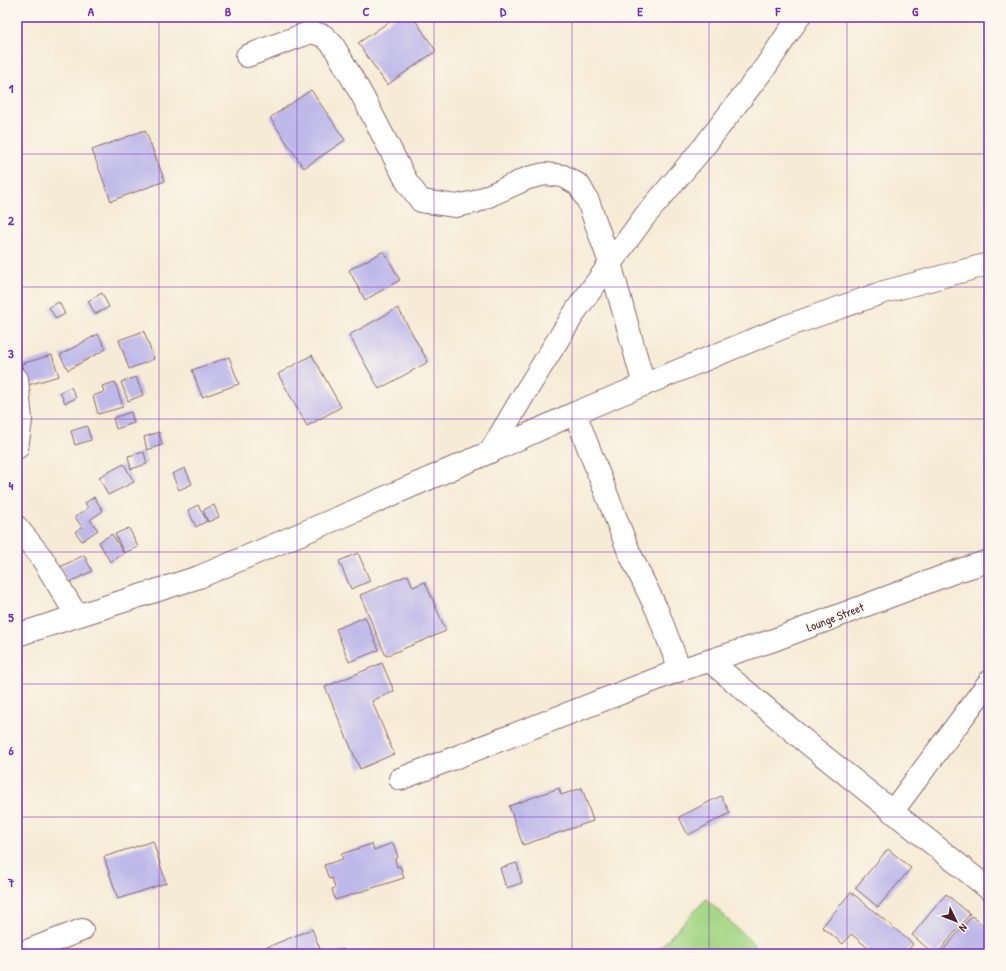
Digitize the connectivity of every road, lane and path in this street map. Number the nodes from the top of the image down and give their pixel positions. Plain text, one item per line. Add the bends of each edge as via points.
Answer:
1 (799, 17) edge
2 (247, 56) dead end
3 (610, 264) junction
4 (989, 264) edge
5 (17, 379) edge
6 (644, 385) junction
7 (575, 413) junction
8 (17, 448) edge
9 (490, 452) junction
10 (17, 527) edge
11 (989, 561) edge
12 (77, 616) junction
13 (17, 635) edge
14 (710, 660) junction
15 (680, 670) junction
16 (989, 682) edge
17 (400, 779) dead end
18 (892, 812) junction
19 (989, 889) edge
20 (82, 930) dead end
21 (19, 954) edge

1 - 3 street via 766,66 702,149 645,216
2 - 3 street via 311,32 324,36 333,45 407,182 421,201 456,206 475,202 528,178 545,174 563,176 579,186 588,201
3 - 6 street
3 - 9 street via 577,309
4 - 6 street via 884,292 795,324
5 - 8 street via 21,420
6 - 7 street
7 - 9 street
7 - 15 street via 629,552 657,610
9 - 12 street via 198,577
10 - 12 street via 42,558
11 - 14 street, Lounge Street via 771,641
12 - 13 street
14 - 15 street, Lounge Street
14 - 18 street
15 - 17 street, Lounge Street
16 - 18 street
18 - 19 street
20 - 21 street

